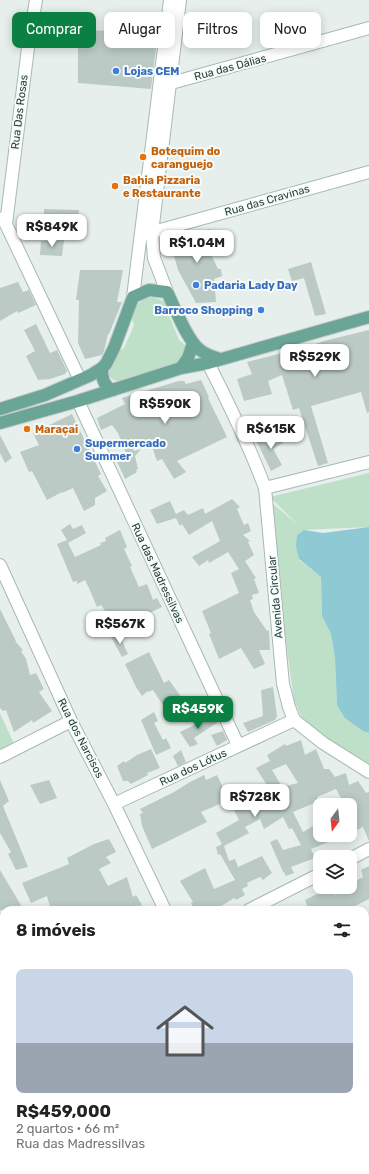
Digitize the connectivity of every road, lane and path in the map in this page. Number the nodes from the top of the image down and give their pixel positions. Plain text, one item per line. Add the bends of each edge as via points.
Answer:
1 (36, 0) edge
2 (170, 0) edge
3 (180, 0) edge
4 (369, 28) edge
5 (165, 84) junction
6 (369, 172) edge
7 (0, 212) edge
8 (6, 224) junction
9 (147, 234) junction
10 (168, 292) junction
11 (133, 297) junction
12 (369, 317) edge
13 (193, 343) junction
14 (220, 359) junction
15 (208, 363) junction
16 (102, 368) junction
17 (181, 368) junction
18 (80, 380) junction
19 (113, 390) junction
20 (78, 401) junction
21 (0, 410) edge
22 (0, 423) edge
23 (369, 462) edge
24 (265, 488) junction
25 (0, 565) edge
26 (294, 720) junction
27 (71, 721) junction
28 (238, 745) junction
29 (0, 757) edge
30 (369, 772) edge
31 (114, 804) junction
32 (369, 849) edge
33 (357, 855) edge
34 (313, 878) edge
35 (163, 906) edge
36 (257, 906) edge

1 - 8 street, Rua Das Rosas
2 - 5 street
3 - 5 street
4 - 5 street, Rua das Dálias
5 - 9 street
6 - 9 street, Rua das Cravinas
7 - 8 street
8 - 18 street
9 - 10 street
9 - 11 street
10 - 11 main road via 149,290
10 - 13 main road
11 - 16 main road via 114,348
12 - 14 main road
13 - 14 main road via 208,355
13 - 17 main road
14 - 15 main road
15 - 17 main road
15 - 24 street, Avenida Circular via 236,419
16 - 18 main road
16 - 19 main road via 103,381
17 - 19 main road
18 - 21 main road via 41,397
19 - 20 main road
20 - 22 main road
20 - 28 street, Rua das Madressilvas
23 - 24 street
24 - 26 street, Avenida Circular via 283,684
25 - 27 street, Rua dos Narcisos
26 - 28 street, Rua dos Lótus
26 - 30 street via 322,743
27 - 29 street
27 - 31 street, Rua dos Narcisos
28 - 31 street, Rua dos Lótus
31 - 35 street, Rua dos Narcisos
32 - 33 street
34 - 36 street

